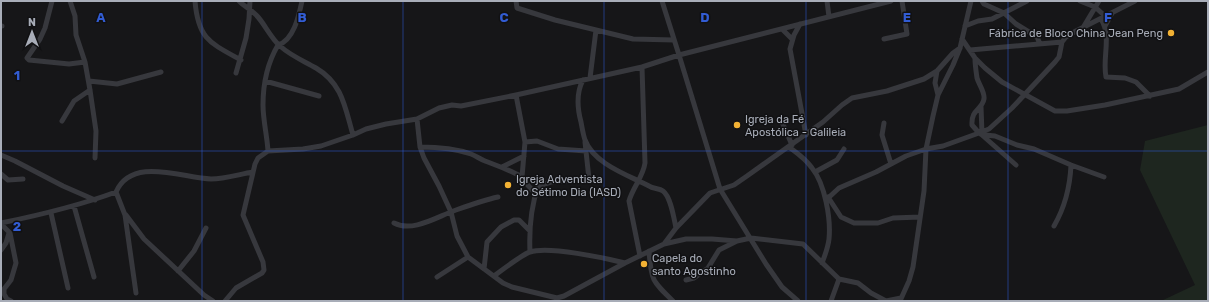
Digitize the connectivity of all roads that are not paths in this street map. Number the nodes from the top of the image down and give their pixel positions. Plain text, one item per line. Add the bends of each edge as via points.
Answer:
1 (52, 1) edge
2 (70, 1) edge
3 (195, 1) edge
4 (239, 1) edge
5 (250, 1) edge
6 (302, 1) edge
7 (516, 1) edge
8 (662, 1) edge
9 (827, 1) edge
10 (891, 1) edge
11 (902, 1) edge
12 (971, 1) edge
13 (982, 1) edge
14 (1027, 1) edge
15 (1080, 1) edge
16 (1098, 1) edge
17 (1135, 1) edge
18 (1095, 7) junction
19 (249, 8) junction
20 (1004, 13) junction
21 (1112, 13) junction
22 (829, 17) junction
23 (1103, 18) junction
24 (800, 24) junction
25 (965, 26) junction
26 (1105, 26) junction
27 (1084, 27) junction
28 (782, 29) junction
29 (596, 30) junction
30 (792, 39) junction
31 (884, 39) dead end
32 (962, 39) junction
33 (674, 40) junction
34 (1062, 42) junction
35 (1040, 44) junction
36 (278, 45) junction
37 (960, 48) junction
38 (970, 50) junction
39 (679, 55) junction
40 (975, 58) junction
41 (241, 60) junction
42 (85, 62) junction
43 (642, 67) junction
44 (937, 71) junction
45 (161, 72) dead end
46 (1208, 72) edge
47 (236, 74) dead end
48 (590, 78) junction
49 (583, 80) junction
50 (88, 81) junction
51 (265, 81) junction
52 (90, 90) junction
53 (1025, 94) junction
54 (516, 95) junction
55 (938, 95) junction
56 (319, 96) dead end
57 (1150, 96) junction
58 (981, 106) junction
59 (417, 119) junction
60 (62, 121) dead end
61 (782, 122) dead end
62 (884, 123) dead end
63 (982, 134) junction
64 (353, 135) junction
65 (806, 135) junction
66 (585, 140) junction
67 (525, 142) junction
68 (790, 146) junction
69 (420, 147) junction
70 (844, 149) dead end
71 (926, 149) junction
72 (268, 151) junction
73 (586, 151) junction
74 (1, 155) edge
75 (524, 156) junction
76 (95, 158) dead end
77 (891, 164) junction
78 (1016, 165) dead end
79 (1071, 165) junction
80 (502, 167) junction
81 (253, 172) junction
82 (815, 172) junction
83 (1, 174) edge
84 (522, 177) junction
85 (1104, 177) dead end
86 (23, 179) dead end
87 (639, 180) junction
88 (720, 189) junction
89 (116, 192) junction
90 (536, 194) junction
91 (498, 197) dead end
92 (827, 198) junction
93 (95, 200) junction
94 (74, 206) junction
95 (450, 212) junction
96 (51, 213) junction
97 (125, 215) junction
98 (920, 217) junction
99 (394, 223) dead end
100 (1, 224) edge
101 (1054, 226) dead end
102 (206, 228) dead end
103 (676, 228) junction
104 (530, 230) junction
105 (10, 232) junction
106 (751, 238) junction
107 (737, 241) junction
108 (664, 244) junction
109 (1, 250) edge
110 (530, 252) junction
111 (649, 252) junction
112 (640, 256) junction
113 (468, 258) junction
114 (625, 263) junction
115 (822, 263) junction
116 (484, 269) junction
117 (178, 271) junction
118 (494, 276) junction
119 (94, 277) dead end
120 (437, 277) dead end
121 (839, 279) junction
122 (686, 280) dead end
123 (68, 288) dead end
124 (136, 293) dead end
125 (204, 295) junction
126 (790, 298) edge
127 (558, 299) edge
128 (900, 299) edge
129 (11, 301) edge
130 (203, 301) edge
131 (213, 301) edge
132 (225, 301) edge
133 (673, 301) edge
134 (798, 301) edge
135 (831, 301) edge

1 - 42 street via 40,40 27,58 69,64
2 - 42 street via 75,16 76,35
3 - 41 street via 200,29 204,36 218,48
4 - 19 street
5 - 19 street
6 - 36 street via 294,29 282,44
7 - 29 street via 517,8 522,11
8 - 33 street
9 - 22 street
10 - 22 street
11 - 31 street via 907,34
12 - 25 street
13 - 20 street
14 - 20 street
15 - 18 street
16 - 18 street
17 - 21 street
18 - 23 street
18 - 27 street
19 - 36 street
19 - 41 street
20 - 25 street
20 - 35 street via 1037,38
21 - 23 street
21 - 26 street
22 - 24 street
23 - 26 street
23 - 27 street
24 - 28 street
24 - 30 street
25 - 32 street
26 - 57 street via 1106,77 1125,78 1136,82
27 - 34 street
28 - 30 street
28 - 39 street
29 - 33 street via 633,39
29 - 48 street
30 - 65 street via 790,49
32 - 37 street
32 - 38 street
33 - 39 street
34 - 35 street
34 - 53 street via 1059,56
35 - 38 street
36 - 51 street via 272,55
36 - 64 street via 317,68 336,85 346,106
37 - 44 street
37 - 55 street
38 - 40 street
39 - 43 street
39 - 88 street
40 - 53 street via 1002,82
40 - 58 street via 975,68 984,94
41 - 47 street
42 - 50 street
43 - 48 street
43 - 87 street via 645,163
44 - 55 street via 935,83
44 - 65 street via 924,79 887,91 852,98
45 - 50 street via 117,84
46 - 57 street via 1179,89
48 - 49 street
49 - 54 street
49 - 66 street via 577,93 579,117
50 - 52 street
51 - 56 street
51 - 72 street via 263,105
52 - 60 street via 74,101
52 - 76 street via 96,131
53 - 57 street via 1056,110 1067,111
53 - 63 street
54 - 59 street via 439,108
54 - 67 street
55 - 71 street
58 - 63 street
58 - 63 street via 974,113 972,121 973,127
59 - 64 street via 366,129
59 - 69 street
61 - 68 street
62 - 77 street via 882,134
63 - 71 street
63 - 78 street
63 - 79 street via 1034,149
64 - 72 street via 321,146
65 - 68 street
66 - 73 street
66 - 87 street via 595,154 605,162
67 - 73 street via 537,141 558,149
67 - 75 street
68 - 82 street
68 - 88 street via 734,185
69 - 80 street via 441,147 458,151
69 - 95 street
70 - 82 street via 837,160
71 - 77 street
71 - 98 street
72 - 81 street via 258,158
73 - 90 street via 589,178 541,184
74 - 93 street
75 - 80 street
75 - 84 street
77 - 92 street via 839,188
79 - 85 street
79 - 101 street via 1070,186 1060,217
80 - 84 street
81 - 89 street via 212,179 153,171 143,172 125,180
81 - 132 street via 243,215 264,270 236,288
82 - 92 street
83 - 86 street via 8,180
84 - 90 street
87 - 103 street via 667,194
87 - 112 street via 629,201
88 - 103 street via 704,198
88 - 106 street
89 - 93 street
89 - 97 street
90 - 104 street
91 - 95 street
92 - 98 street via 842,217 854,223 878,223 893,218
92 - 115 street via 829,238
93 - 94 street
94 - 96 street
94 - 119 street
95 - 99 street via 419,224 401,226
95 - 113 street via 457,236
96 - 100 street
96 - 123 street
97 - 117 street via 144,239
97 - 124 street
98 - 128 street via 911,274
100 - 105 street
102 - 117 street via 194,251
103 - 108 street
104 - 110 street
104 - 116 street via 518,220 501,227 487,242
105 - 109 street
105 - 129 street via 16,263 4,294
106 - 107 street
106 - 115 street via 803,244
106 - 126 street
107 - 108 street via 712,238 686,239
107 - 122 street via 719,250 708,268 694,278
108 - 111 street
110 - 114 street via 564,252
110 - 118 street
111 - 112 street
111 - 133 street via 653,278
112 - 114 street
113 - 116 street
113 - 120 street
114 - 127 street
115 - 121 street
116 - 118 street
117 - 125 street
118 - 127 street via 512,288
121 - 128 street via 858,283 886,301
121 - 135 street
125 - 130 street
125 - 131 street
126 - 134 street

